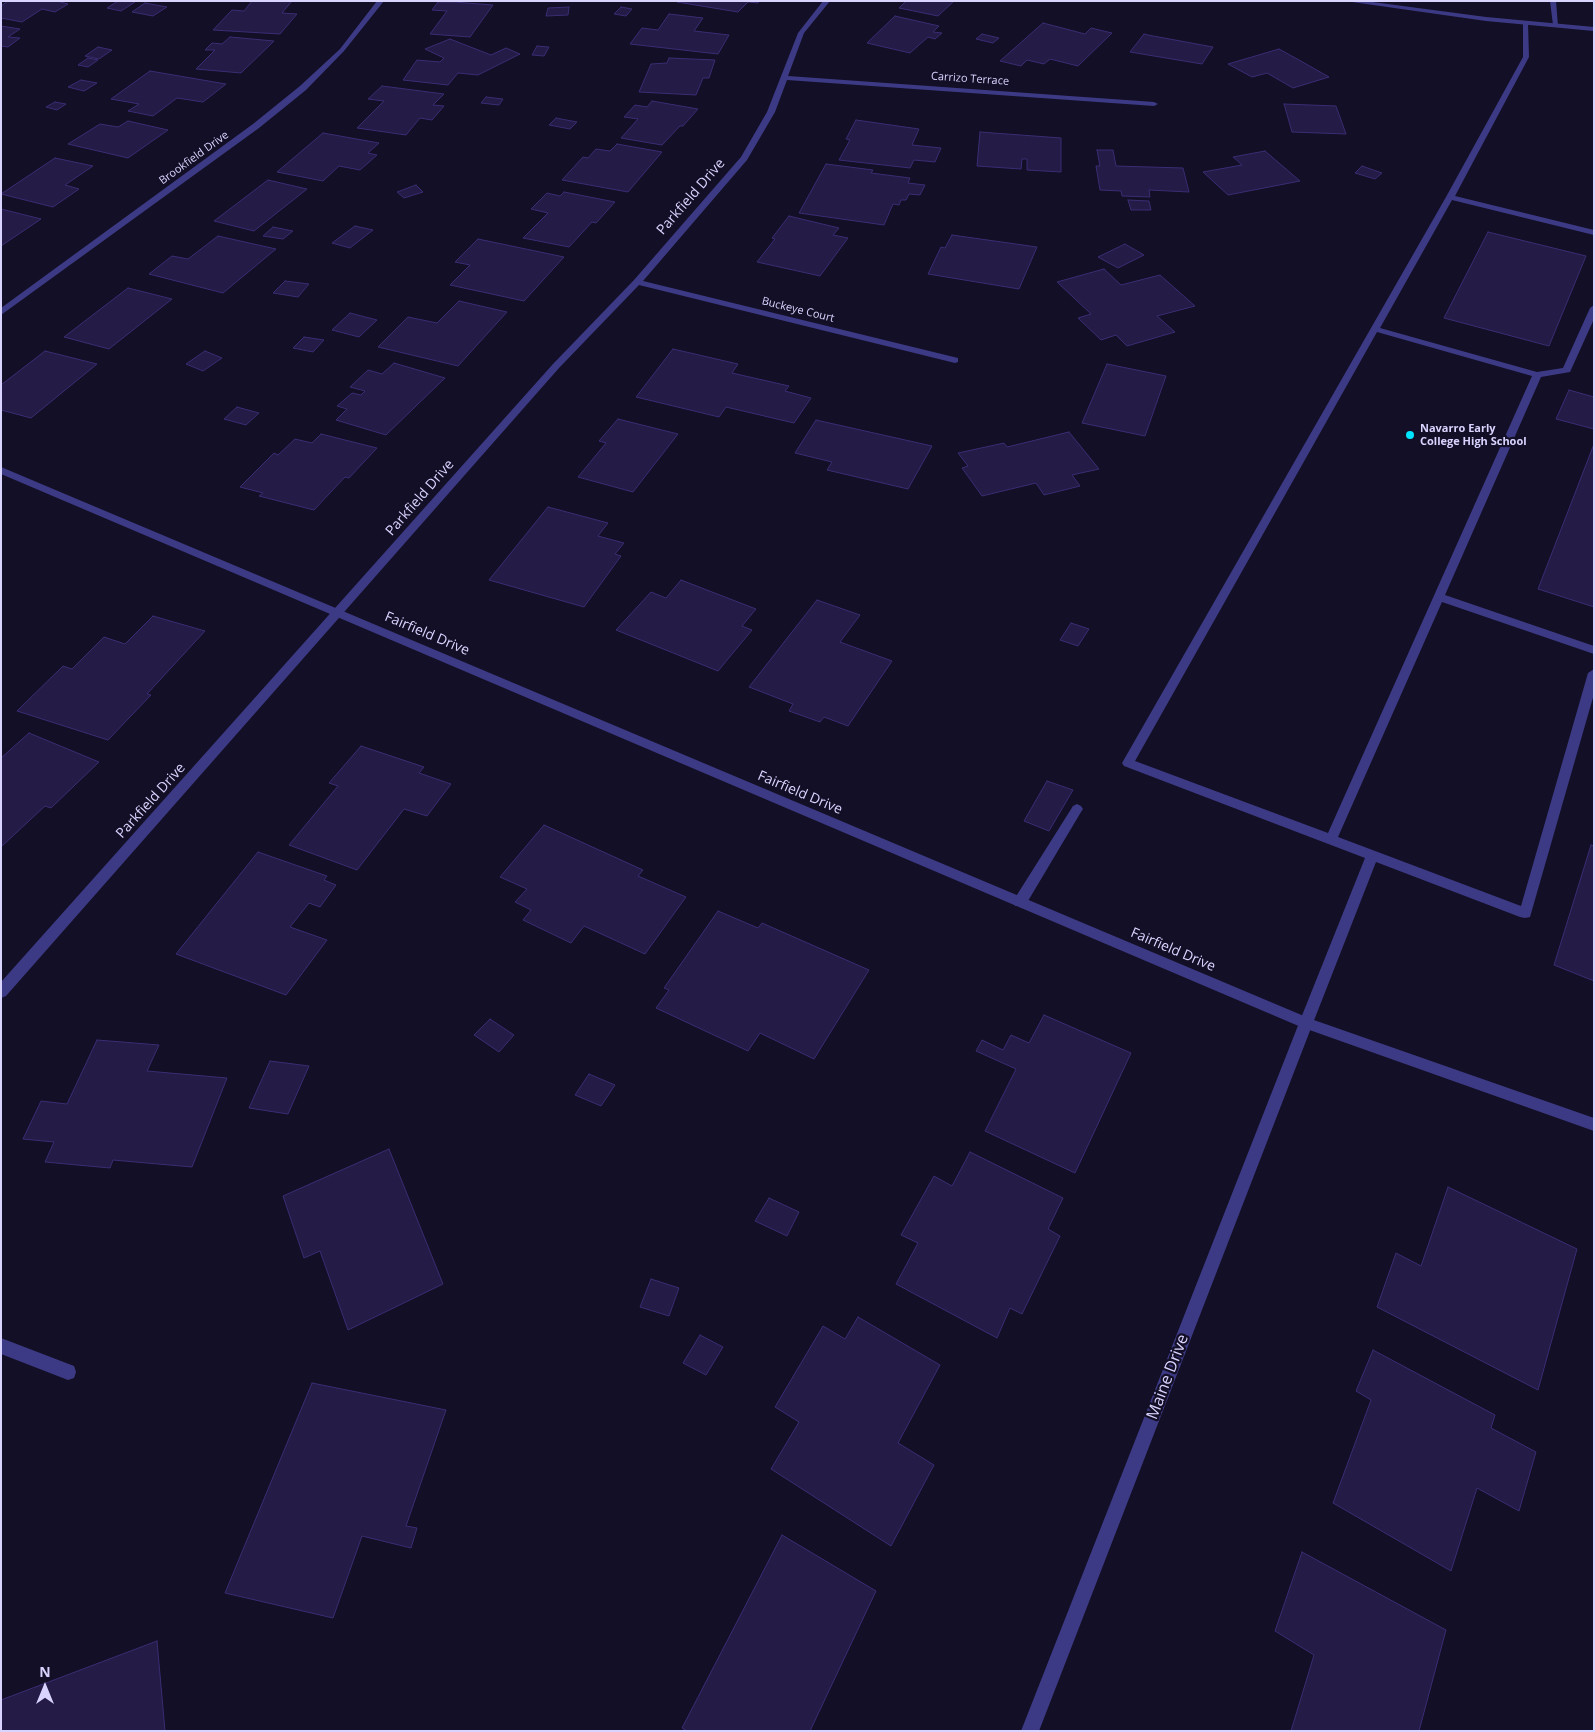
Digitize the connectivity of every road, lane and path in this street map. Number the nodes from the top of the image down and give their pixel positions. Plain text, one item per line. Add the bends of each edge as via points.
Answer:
1 (382, 1) edge
2 (826, 1) edge
3 (1348, 1) edge
4 (1553, 1) edge
5 (1525, 22) junction
6 (1556, 25) junction
7 (1594, 29) edge
8 (784, 78) junction
9 (1154, 104) dead end
10 (1450, 197) junction
11 (1594, 233) edge
12 (637, 282) junction
13 (1594, 308) edge
14 (1, 312) edge
15 (1374, 329) junction
16 (955, 360) dead end
17 (1537, 375) junction
18 (1, 470) edge
19 (1438, 597) junction
20 (339, 613) junction
21 (1594, 650) edge
22 (1594, 673) edge
23 (1076, 809) dead end
24 (1331, 840) junction
25 (1372, 855) junction
26 (1020, 902) junction
27 (1, 992) edge
28 (1306, 1023) junction
29 (1594, 1125) edge
30 (1, 1346) edge
31 (68, 1372) dead end
32 (1030, 1731) edge

1 - 14 street, Brookfield Drive via 342,50 303,88 256,126
2 - 8 street, Parkfield Drive via 801,33
3 - 5 street
4 - 6 street
5 - 6 street
5 - 10 street via 1526,57
6 - 7 street
8 - 9 street, Carrizo Terrace
8 - 12 street, Parkfield Drive via 771,112 744,158
10 - 11 street
10 - 15 street
12 - 16 street, Buckeye Court
12 - 20 street, Parkfield Drive via 556,366
13 - 17 street via 1567,370
15 - 17 street
15 - 24 street via 1128,763
17 - 19 street
18 - 20 street, Fairfield Drive
19 - 21 street
19 - 24 street
20 - 26 street, Fairfield Drive
20 - 27 street, Parkfield Drive
22 - 25 street via 1525,913
23 - 26 street
24 - 25 street
25 - 28 street, Maine Drive
26 - 28 street, Fairfield Drive
28 - 29 street, Fairfield Drive
28 - 32 street, Maine Drive
30 - 31 street

